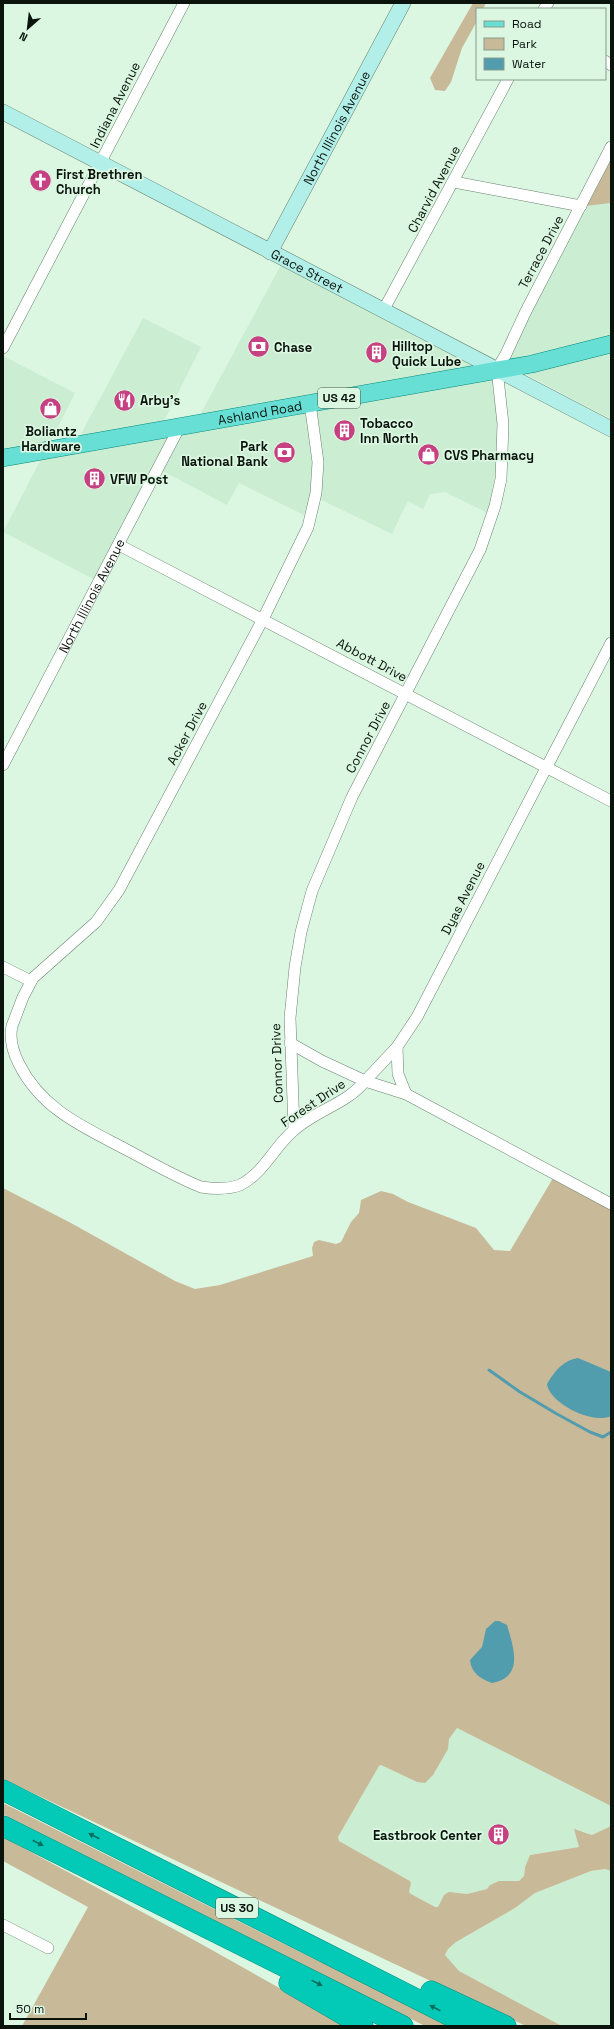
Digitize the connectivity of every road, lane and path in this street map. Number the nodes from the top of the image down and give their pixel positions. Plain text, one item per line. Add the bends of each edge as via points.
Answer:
1 (184, 3) edge
2 (403, 3) edge
3 (507, 80) edge
4 (3, 112) edge
5 (611, 147) edge
6 (100, 163) junction
7 (454, 182) junction
8 (582, 206) junction
9 (270, 252) junction
10 (383, 311) junction
11 (611, 344) edge
12 (3, 348) edge
13 (497, 369) junction
14 (310, 403) junction
15 (180, 426) junction
16 (611, 430) edge
17 (3, 458) edge
18 (119, 545) junction
19 (263, 619) junction
20 (611, 642) edge
21 (406, 694) junction
22 (3, 765) edge
23 (547, 768) junction
24 (611, 801) edge
25 (3, 967) edge
26 (31, 981) junction
27 (7, 1036) edge
28 (290, 1043) junction
29 (397, 1048) junction
30 (365, 1081) junction
31 (406, 1094) junction
32 (294, 1129) junction
33 (611, 1204) edge
34 (3, 1790) edge
35 (3, 1826) edge
36 (113, 1845) junction
37 (68, 1859) junction
38 (3, 1925) edge
39 (48, 1948) dead end
40 (363, 2026) edge
41 (403, 2026) edge
42 (470, 2026) edge
43 (506, 2026) edge

1 - 6 street, Indiana Avenue
2 - 9 street, North Illinois Avenue
3 - 7 street, Charvid Avenue
4 - 6 street, Grace Street
5 - 8 street, Terrace Drive
6 - 9 street, Grace Street
6 - 12 street, Indiana Avenue
7 - 8 street
7 - 10 street, Charvid Avenue
8 - 13 street, Terrace Drive
9 - 10 street, Grace Street
10 - 13 street, Grace Street
11 - 13 main road, Ashland Road / US 42 via 558,358
13 - 14 main road, Ashland Road / US 42
13 - 16 street, Grace Street
13 - 21 street, Connor Drive via 503,424 501,479 497,500 474,565
14 - 15 main road, Ashland Road / US 42
14 - 19 street, Acker Drive via 318,462 313,511 300,545
15 - 17 main road, Ashland Road / US 42
15 - 18 street, North Illinois Avenue
18 - 19 street, Abbott Drive
18 - 22 street, North Illinois Avenue
19 - 21 street, Abbott Drive
19 - 26 street, Acker Drive via 119,890 96,922
20 - 23 street, Dyas Avenue
21 - 23 street, Abbott Drive
21 - 28 street, Connor Drive via 352,797 312,891 295,967
23 - 24 street, Abbott Drive
23 - 29 street, Dyas Avenue via 417,1017
25 - 26 street
26 - 27 street, Acker Drive
27 - 32 street, Forest Drive via 21,1069 35,1090 54,1108 201,1187 221,1189 248,1180
28 - 30 street
28 - 32 street, Connor Drive
29 - 30 street, Dyas Avenue
29 - 31 street via 398,1074
30 - 31 street, Forest Drive
30 - 32 street, Forest Drive via 353,1093
31 - 33 street, Forest Drive
36 -> 34 highway, US 30
35 -> 37 highway, US 30
42 -> 36 highway, US 30
36 - 43 highway via 199,1882
37 - 40 highway via 98,1883 253,1964
37 -> 41 highway, US 30
38 - 39 street

